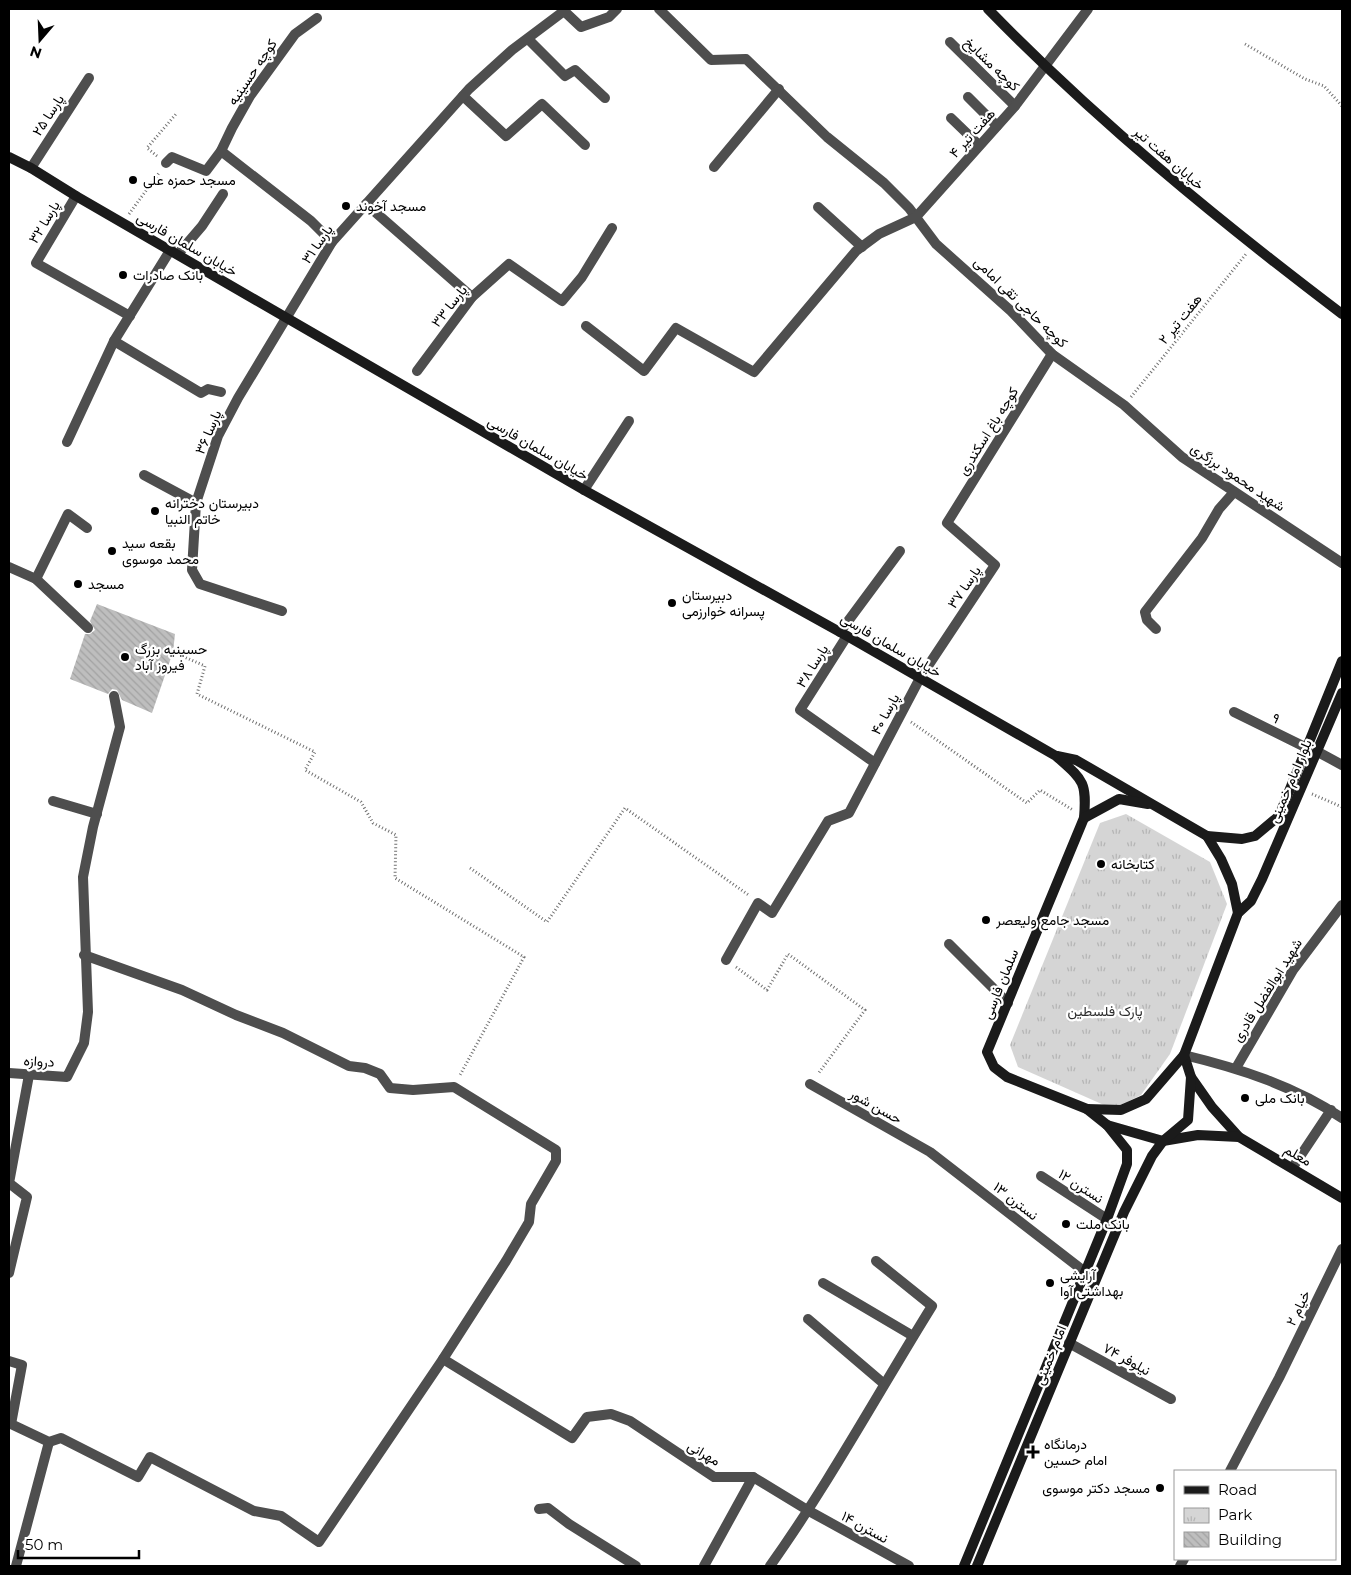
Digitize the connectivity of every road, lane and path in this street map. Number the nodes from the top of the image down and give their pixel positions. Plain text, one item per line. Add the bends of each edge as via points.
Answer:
1 (617, 9) edge
2 (659, 9) edge
3 (988, 9) edge
4 (1088, 9) edge
5 (317, 18) dead end
6 (528, 39) junction
7 (950, 42) dead end
8 (1246, 44) dead end
9 (1047, 65) junction
10 (89, 78) dead end
11 (779, 89) junction
12 (463, 96) junction
13 (968, 97) dead end
14 (605, 98) dead end
15 (1015, 106) junction
16 (1342, 106) edge
17 (176, 114) dead end
18 (951, 118) dead end
19 (997, 126) junction
20 (585, 145) dead end
21 (979, 146) junction
22 (221, 151) junction
23 (9, 157) edge
24 (166, 163) junction
25 (714, 167) dead end
26 (31, 168) junction
27 (223, 194) dead end
28 (76, 196) junction
29 (366, 204) junction
30 (818, 207) dead end
31 (912, 212) junction
32 (123, 223) junction
33 (612, 228) dead end
34 (332, 242) junction
35 (1253, 246) junction
36 (862, 247) junction
37 (175, 252) junction
38 (472, 297) junction
39 (1342, 314) edge
40 (130, 316) junction
41 (286, 317) junction
42 (586, 326) dead end
43 (114, 341) junction
44 (1052, 354) junction
45 (417, 371) dead end
46 (221, 392) dead end
47 (1124, 405) junction
48 (629, 420) dead end
49 (67, 442) dead end
50 (144, 475) dead end
51 (584, 490) junction
52 (1234, 492) junction
53 (196, 503) junction
54 (947, 523) joint
55 (87, 528) dead end
56 (900, 551) dead end
57 (1342, 564) edge
58 (9, 567) edge
59 (36, 579) junction
60 (282, 611) dead end
61 (88, 628) dead end
62 (1156, 629) dead end
63 (844, 634) junction
64 (173, 652) dead end
65 (1342, 661) edge
66 (920, 678) junction
67 (1342, 693) edge
68 (114, 696) dead end
69 (1234, 712) dead end
70 (900, 714) junction
71 (1307, 748) junction
72 (1318, 752) junction
73 (1056, 756) junction
74 (875, 763) junction
75 (1342, 765) edge
76 (1303, 790) junction
77 (53, 801) dead end
78 (1155, 805) junction
79 (1342, 807) edge
80 (97, 814) junction
81 (1084, 818) junction
82 (1207, 836) junction
83 (470, 868) dead end
84 (758, 903) junction
85 (1342, 905) edge
86 (1238, 913) junction
87 (949, 944) dead end
88 (84, 955) junction
89 (726, 960) joint
90 (1008, 1003) junction
91 (1184, 1055) junction
92 (1236, 1068) junction
93 (9, 1074) edge
94 (29, 1075) junction
95 (1191, 1077) junction
96 (810, 1084) joint
97 (454, 1088) junction
98 (1087, 1109) junction
99 (1331, 1110) junction
100 (1342, 1118) edge
101 (1107, 1125) junction
102 (1239, 1137) junction
103 (1163, 1140) junction
104 (930, 1152) joint
105 (1292, 1167) junction
106 (1041, 1176) dead end
107 (1342, 1198) edge
108 (1107, 1219) junction
109 (1342, 1250) edge
110 (876, 1261) dead end
111 (1085, 1272) junction
112 (9, 1273) edge
113 (823, 1283) dead end
114 (808, 1319) dead end
115 (913, 1336) junction
116 (1069, 1344) junction
117 (444, 1360) junction
118 (9, 1361) edge
119 (884, 1383) junction
120 (1171, 1399) dead end
121 (49, 1442) junction
122 (1231, 1470) edge
123 (753, 1477) junction
124 (539, 1509) dead end
125 (809, 1511) junction
126 (16, 1566) edge
127 (636, 1566) edge
128 (704, 1566) edge
129 (770, 1566) edge
130 (909, 1566) edge
131 (964, 1566) edge
132 (977, 1566) edge

1 - 6 street, پارسا ۳۱ via 609,17 581,27 564,11
2 - 11 street, کوچه حاجی تقی امامی via 712,60 746,59
3 - 9 main road, خیابان هفت تیر
4 - 9 street, هفت تیر ۴
5 - 22 street, کوچه حسینیه via 295,34 274,63
6 - 12 street, پارسا ۳۱
6 - 14 street via 565,76 575,70
7 - 15 street, کوچه مشایخ
8 - 16 path via 1305,79 1324,86
9 - 15 street, هفت تیر ۴
9 - 35 main road, خیابان هفت تیر via 1143,154
10 - 26 street, پارسا ۲۵
11 - 25 street
11 - 31 street, کوچه حاجی تقی امامی via 827,137 884,183
12 - 20 street via 506,136 542,104
12 - 29 street, پارسا ۳۱
13 - 19 street
15 - 19 street, هفت تیر ۴
17 - 24 path via 147,148
18 - 21 street
19 - 21 street, هفت تیر ۴
21 - 31 street, هفت تیر ۴
22 - 24 street, کوچه حسینیه via 206,171 172,157
22 - 34 street via 311,221
23 - 26 main road, خیابان سلمان فارسی
24 - 32 path
26 - 28 main road, خیابان سلمان فارسی
27 - 37 street via 202,226
28 - 32 main road, خیابان سلمان فارسی
28 - 40 street, پارسا ۳۲ via 36,263
29 - 34 street, پارسا ۳۱
29 - 38 street
30 - 36 street
31 - 36 street
31 - 44 street, کوچه حاجی تقی امامی via 936,244 1011,311
32 - 37 main road, خیابان سلمان فارسی
33 - 38 street, پارسا ۳۳ via 582,277 562,301 509,264
34 - 41 street, پارسا ۳۱
35 - 39 main road, خیابان هفت تیر
35 - 47 path, هفت تیر ۲
36 - 42 street via 754,372 676,328 644,371
37 - 40 street
37 - 41 main road, خیابان سلمان فارسی
38 - 45 street, پارسا ۳۳
40 - 43 street
41 - 51 main road, خیابان سلمان فارسی
41 - 53 street, پارسا ۳۶ via 218,436
43 - 46 street via 201,393 208,389
43 - 49 street
44 - 47 street, کوچه حاجی تقی امامی
44 - 54 street, کوچه باغ اسکندری
47 - 52 street, شهید محمود برزگری via 1182,456
48 - 51 street
50 - 53 street
51 - 63 main road, خیابان سلمان فارسی
52 - 57 street, شهید محمود برزگری
52 - 62 street via 1146,612 1147,620
53 - 60 street, پارسا ۳۶ via 192,570 200,584
54 - 66 street, پارسا ۳۷ via 995,565
55 - 59 street via 68,514
56 - 63 street, پارسا ۳۸
58 - 59 street
59 - 61 street
63 - 66 main road, خیابان سلمان فارسی
63 - 74 street, پارسا ۳۸ via 800,710
64 - 97 path via 205,666 197,694 315,752 305,770 361,802 373,823 396,835 395,878 524,957
65 - 71 main road, بلوار امام خمینی
66 - 70 street, پارسا ۴۰
66 - 73 main road, خیابان سلمان فارسی
67 - 72 main road, بلوار امام خمینی
68 - 80 street via 120,727
69 - 71 street, ۹
70 - 74 street, پارسا ۴۰
70 - 81 path via 1026,803 1040,790
71 - 82 main road, بلوار امام خمینی via 1279,816 1255,836 1242,839
72 - 75 street
72 - 76 main road, بلوار امام خمینی
73 - 78 main road via 1076,760
73 - 81 main road, سلمان فارسی via 1084,783
74 - 84 street, پارسا ۴۰ via 849,813 828,821 772,913
76 - 79 path
76 - 86 main road, بلوار امام خمینی via 1262,880 1251,900
77 - 80 street
78 - 81 main road via 1119,799
78 - 82 main road
80 - 88 street via 83,877
81 - 90 main road, سلمان فارسی
82 - 86 main road via 1232,884
83 - 84 path via 547,922 625,808
84 - 89 street
85 - 92 street, شهید ابوالفضل قادری via 1293,970
86 - 91 main road
87 - 90 street
88 - 94 street, دروازه via 88,1012 84,1043 67,1077
88 - 97 street via 182,990 283,1033 349,1066 380,1074 390,1088
89 - 96 path via 767,990 788,954 865,1010
90 - 98 main road, سلمان فارسی via 987,1052 994,1067 1006,1077
91 - 92 street
91 - 95 main road
91 - 98 main road via 1146,1099 1121,1110
92 - 99 street
93 - 94 street, دروازه
94 - 112 street via 9,1183 27,1197
95 - 102 main road
95 - 103 main road, امام خمینی via 1188,1120
96 - 104 street, حسن شور
97 - 117 street via 556,1150 556,1161 531,1204 529,1222
98 - 101 main road
99 - 100 street
99 - 105 street
101 - 103 main road
101 - 108 main road, امام خمینی via 1127,1150 1127,1164
102 - 103 main road via 1198,1135
102 - 105 main road, معلم
103 - 116 main road, امام خمینی via 1124,1212
104 - 111 street, نسترن ۱۳
105 - 107 main road, معلم
106 - 108 street, نسترن ۱۲
108 - 111 main road, امام خمینی
109 - 122 street, خیام ۲
110 - 115 street via 932,1306
111 - 131 main road, امام خمینی
113 - 115 street
114 - 119 street
115 - 119 street
116 - 120 street, نیلوفر ۷۴
116 - 132 main road, امام خمینی
117 - 121 street via 319,1542 281,1516 254,1511 150,1456 138,1477 61,1438
117 - 123 street, مهرانی via 572,1438 587,1416 611,1414 630,1421 714,1477
118 - 121 street via 22,1365 10,1424
119 - 125 street
121 - 126 street
123 - 125 street
123 - 128 street
124 - 127 street via 548,1508
125 - 129 street
125 - 130 street, نسترن ۱۴

